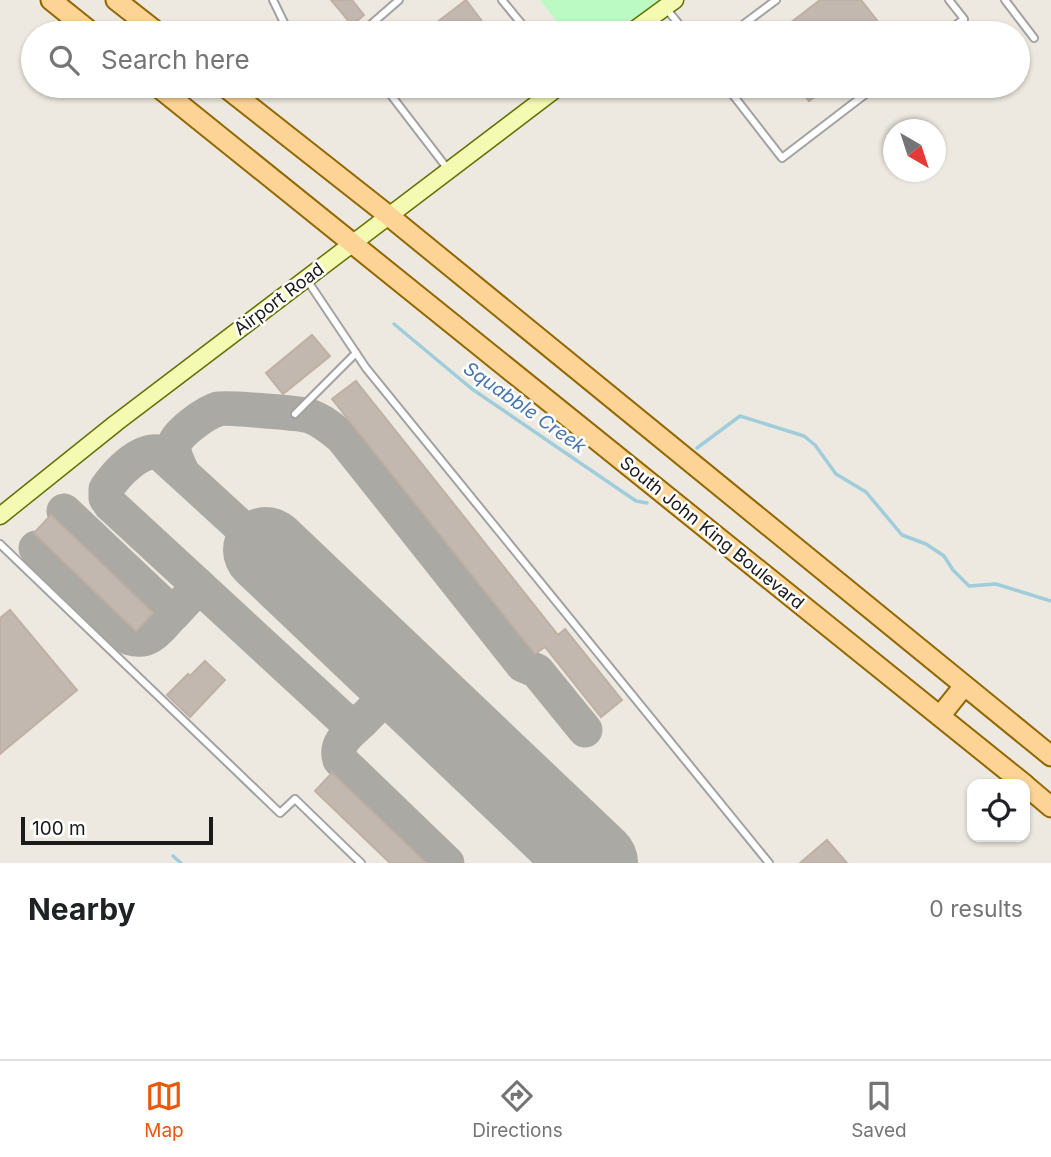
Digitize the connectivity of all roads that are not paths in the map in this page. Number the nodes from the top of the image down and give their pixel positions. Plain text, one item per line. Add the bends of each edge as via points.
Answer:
1 (51, 0) edge
2 (116, 0) edge
3 (273, 0) edge
4 (399, 0) edge
5 (502, 0) edge
6 (776, 0) edge
7 (949, 0) edge
8 (1004, 0) edge
9 (670, 4) edge
10 (77, 21) edge
11 (143, 21) edge
12 (283, 21) edge
13 (375, 21) edge
14 (519, 21) edge
15 (647, 21) edge
16 (679, 21) edge
17 (748, 21) edge
18 (961, 21) edge
19 (1021, 21) edge
20 (1030, 33) edge
21 (1034, 38) dead end
22 (172, 98) edge
23 (239, 98) edge
24 (393, 98) edge
25 (544, 98) edge
26 (735, 98) edge
27 (860, 98) edge
28 (448, 170) junction
29 (389, 216) junction
30 (353, 244) junction
31 (306, 279) junction
32 (356, 353) junction
33 (295, 414) dead end
34 (0, 516) edge
35 (0, 544) edge
36 (964, 686) junction
37 (940, 716) junction
38 (1051, 756) edge
39 (1017, 779) edge
40 (1030, 790) edge
41 (1051, 807) edge
42 (361, 863) edge
43 (769, 863) edge

1 - 10 main road
2 - 11 main road
3 - 12 lane
4 - 13 lane
5 - 14 lane
6 - 17 lane
7 - 18 lane
8 - 19 lane
9 - 15 street
9 - 16 lane
20 - 21 lane
22 - 30 main road, South John King Boulevard
23 - 29 main road
24 - 28 lane
25 - 28 street, Airport Road
26 - 27 lane via 782,158
28 - 29 street, Airport Road
29 - 30 street, Airport Road
29 - 36 main road
30 - 31 street, Airport Road
30 - 37 main road, South John King Boulevard
31 - 32 lane
31 - 34 street, Airport Road
32 - 33 lane
32 - 43 lane
35 - 42 lane via 280,813 295,799
36 - 37 main road
36 - 38 main road
37 - 39 main road, South John King Boulevard
40 - 41 main road, South John King Boulevard

